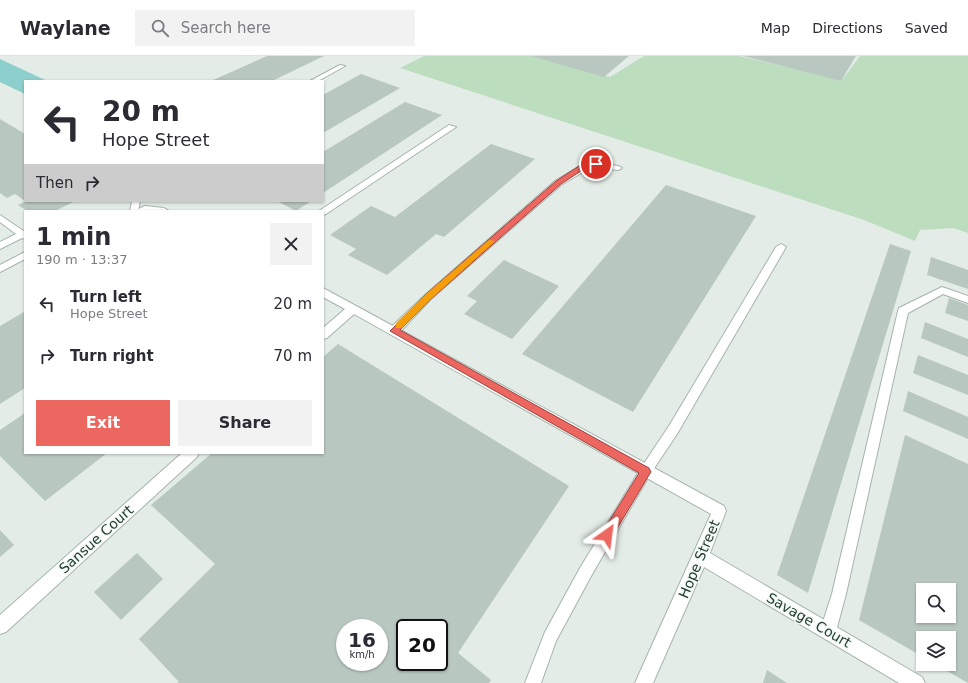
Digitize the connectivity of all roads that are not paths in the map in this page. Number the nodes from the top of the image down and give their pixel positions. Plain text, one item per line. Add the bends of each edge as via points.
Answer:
1 (342, 66) dead end
2 (315, 80) edge
3 (452, 127) dead end
4 (618, 168) dead end
5 (324, 211) edge
6 (0, 218) edge
7 (24, 235) edge
8 (0, 246) edge
9 (780, 247) dead end
10 (24, 256) edge
11 (0, 269) edge
12 (324, 293) edge
13 (968, 300) edge
14 (353, 308) junction
15 (394, 331) junction
16 (324, 334) edge
17 (191, 454) edge
18 (645, 472) junction
19 (701, 556) junction
20 (0, 626) edge
21 (828, 631) junction
22 (534, 683) edge
23 (644, 683) edge
24 (916, 683) edge

1 - 2 lane
3 - 5 lane
4 - 15 lane via 596,164 582,168 558,182 428,297
6 - 7 lane
7 - 8 lane
9 - 18 lane via 673,430
10 - 11 street
12 - 14 street, Hope Street
13 - 21 lane via 942,290 903,311 839,594
14 - 15 street, Hope Street
14 - 16 street
15 - 18 street, Hope Street
17 - 20 street, Sansue Court
18 - 19 street, Hope Street via 719,511
18 - 22 lane via 584,573 550,637
19 - 21 street, Savage Court
19 - 23 street, Hope Street
21 - 24 street, Savage Court

